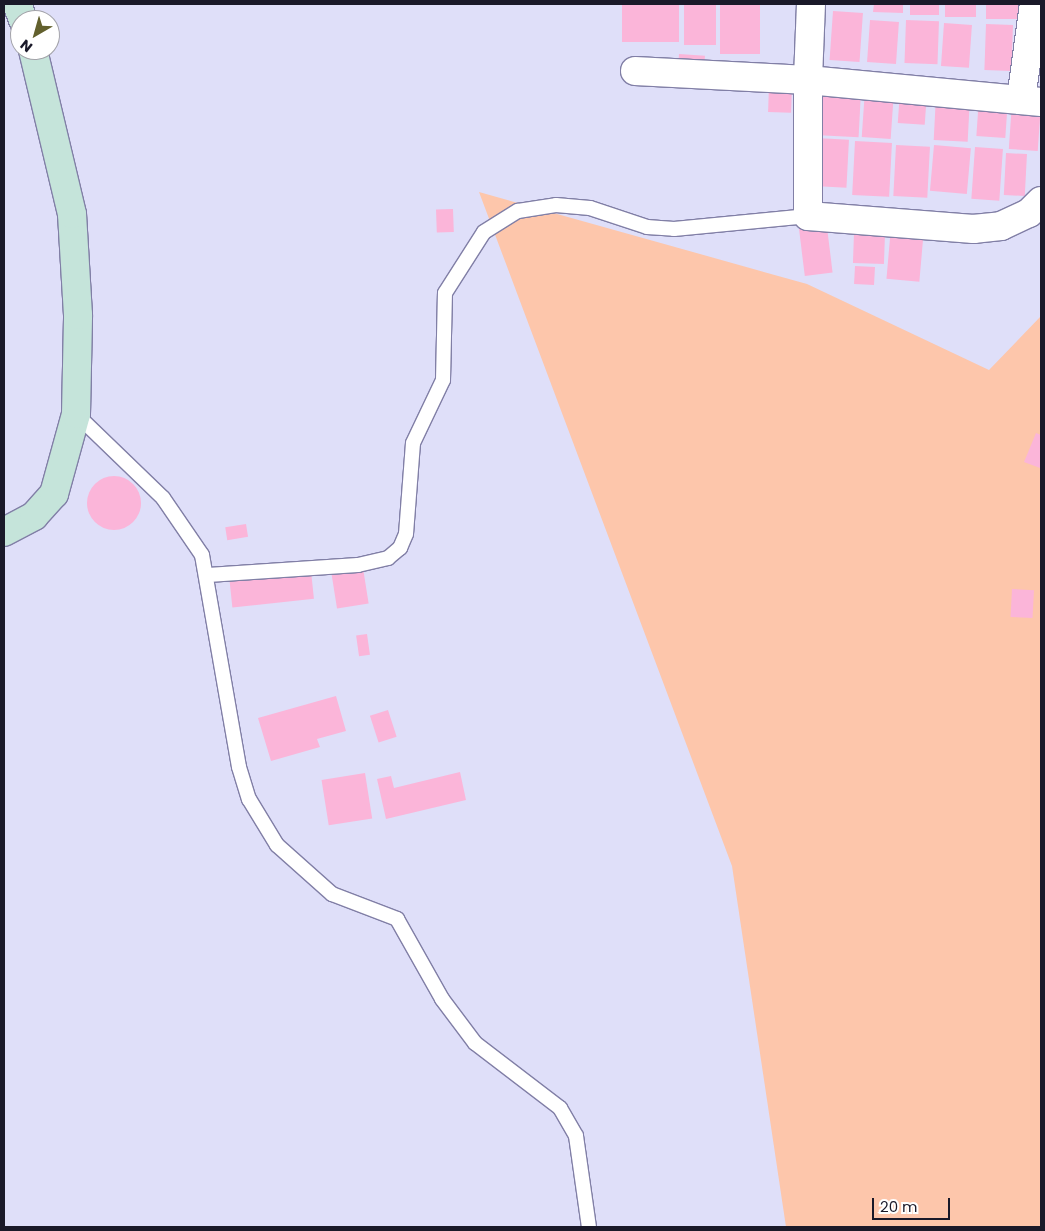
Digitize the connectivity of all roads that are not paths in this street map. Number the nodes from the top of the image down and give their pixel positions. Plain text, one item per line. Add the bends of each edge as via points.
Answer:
1 (811, 4) edge
2 (1034, 4) edge
3 (1035, 42) edge
4 (35, 60) edge
5 (635, 71) dead end
6 (808, 80) junction
7 (1031, 101) edge
8 (1041, 201) edge
9 (808, 216) junction
10 (76, 414) junction
11 (4, 532) edge
12 (208, 574) junction
13 (589, 1227) edge

1 - 6 street
2 - 3 street
3 - 7 street
4 - 10 street via 72,214 78,315
5 - 6 street
6 - 7 street
6 - 9 street
8 - 9 street via 1029,213 1002,226 972,229
9 - 12 lane via 674,229 647,227 590,208 556,205 518,211 484,232 445,293 442,380 413,443 406,534 400,548 388,558 358,565
10 - 11 street via 54,494 34,516
10 - 12 lane via 163,498 194,541
12 - 13 lane via 239,767 249,799 277,845 306,874 332,894 397,919 442,999 475,1043 560,1108 576,1136

